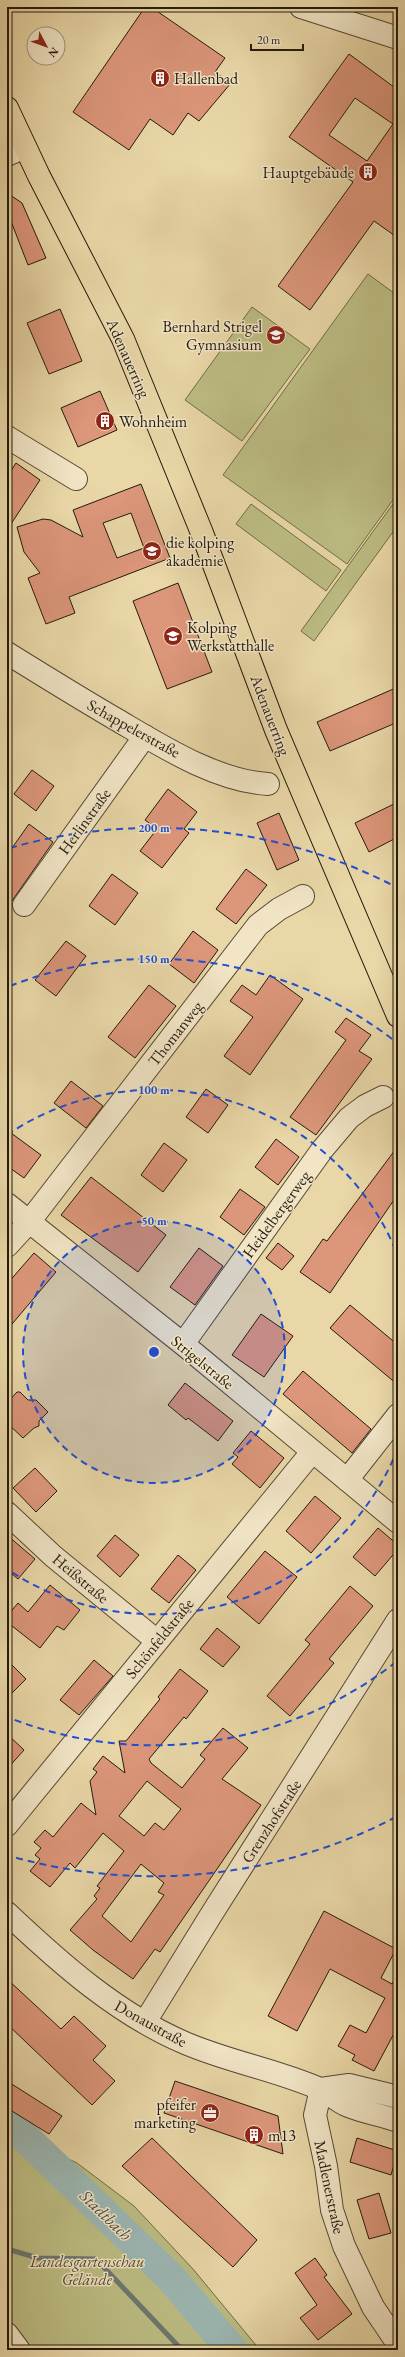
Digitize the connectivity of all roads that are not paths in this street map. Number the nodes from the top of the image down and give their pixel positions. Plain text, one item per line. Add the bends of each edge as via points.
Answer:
1 (301, 7) edge
2 (398, 38) edge
3 (7, 108) edge
4 (16, 151) edge
5 (7, 437) edge
6 (76, 479) dead end
7 (7, 653) edge
8 (145, 736) junction
9 (268, 784) dead end
10 (304, 896) dead end
11 (24, 905) dead end
12 (398, 1016) edge
13 (383, 1097) dead end
14 (7, 1204) edge
15 (29, 1222) junction
16 (7, 1246) edge
17 (183, 1344) junction
18 (398, 1415) edge
19 (312, 1452) junction
20 (347, 1480) junction
21 (7, 1513) edge
22 (398, 1522) edge
23 (398, 1620) edge
24 (157, 1641) junction
25 (7, 1825) edge
26 (7, 1913) edge
27 (145, 2022) junction
28 (321, 2089) junction
29 (398, 2097) edge
30 (398, 2121) edge
31 (7, 2334) edge
32 (398, 2344) edge
33 (19, 2350) edge

1 - 2 street
3 - 4 main road, Adenauerring
4 - 12 main road, Adenauerring via 123,339 202,533 276,730
5 - 6 street
7 - 8 street, Schappelerstraße
8 - 9 street, Schappelerstraße via 225,775 239,780
8 - 11 street, Herlinstraße
10 - 15 street, Thomanweg via 279,909 258,925
13 - 17 street, Heidelbergerweg via 349,1118 322,1150
14 - 15 street, Strigelstraße
15 - 16 street, Thomanweg
15 - 17 street, Strigelstraße
17 - 19 street, Strigelstraße
18 - 20 street
19 - 20 street, Strigelstraße
19 - 24 street, Schönfeldstraße
20 - 22 street, Strigelstraße
21 - 24 street, Heißstraße via 53,1556
23 - 27 street, Grenzhofstraße
24 - 25 street, Schönfeldstraße
26 - 27 street, Donaustraße via 92,1987
27 - 28 street, Donaustraße via 215,2055
28 - 29 street, Donaustraße via 348,2085
28 - 30 street, Donaustraße via 345,2104
28 - 32 street, Madlenerstraße via 315,2115 332,2210 344,2246 372,2307
31 - 33 street

